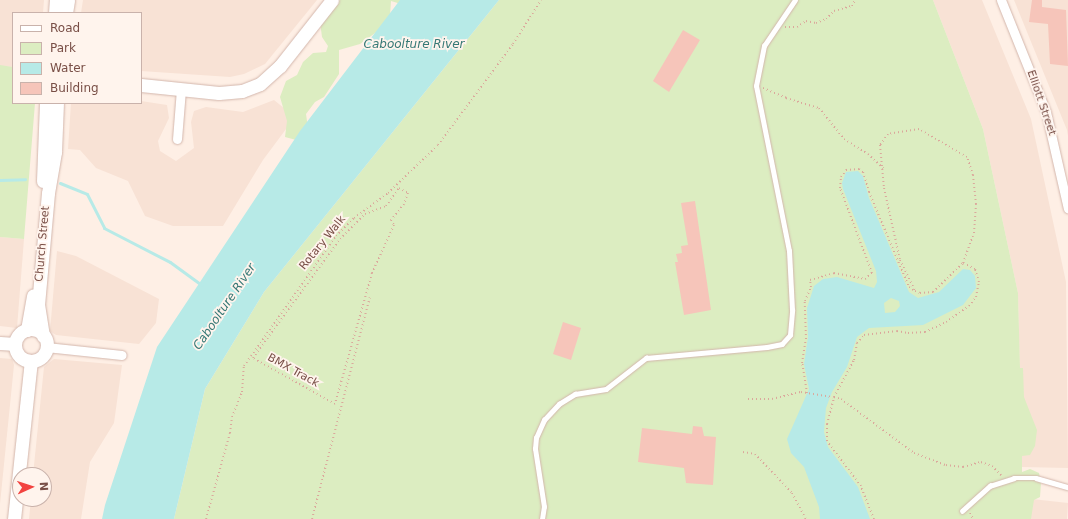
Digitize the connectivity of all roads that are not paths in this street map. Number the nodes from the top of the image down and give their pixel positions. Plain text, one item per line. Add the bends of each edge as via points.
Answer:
1 (56, 0) edge
2 (68, 0) edge
3 (332, 0) edge
4 (795, 0) edge
5 (1001, 0) edge
6 (55, 12) edge
7 (66, 12) edge
8 (142, 85) edge
9 (181, 89) junction
10 (46, 104) edge
11 (57, 104) edge
12 (177, 139) dead end
13 (50, 152) junction
14 (1068, 209) edge
15 (27, 330) junction
16 (45, 342) junction
17 (0, 343) edge
18 (15, 344) junction
19 (122, 355) dead end
20 (31, 361) junction
21 (1068, 487) edge
22 (962, 511) dead end
23 (14, 519) edge
24 (542, 519) edge

1 - 6 street
2 - 7 street
3 - 9 street via 280,66 260,84 242,91 219,93
4 - 24 lane via 764,46 756,86 789,251 792,310 790,334 782,344 767,348 646,358 606,389 575,394 559,404 544,420 536,438 544,507
5 - 14 street, Elliott Street via 1046,112
8 - 9 street
9 - 12 street
10 - 13 street
11 - 13 street
13 - 15 street, Church Street
13 - 16 street, Church Street via 38,305
15 - 16 street via 36,331
15 - 18 street via 19,335
16 - 19 street
16 - 20 street via 43,356
17 - 18 street
18 - 20 street via 21,358
20 - 23 street
21 - 22 lane via 1036,478 1014,478 990,486

